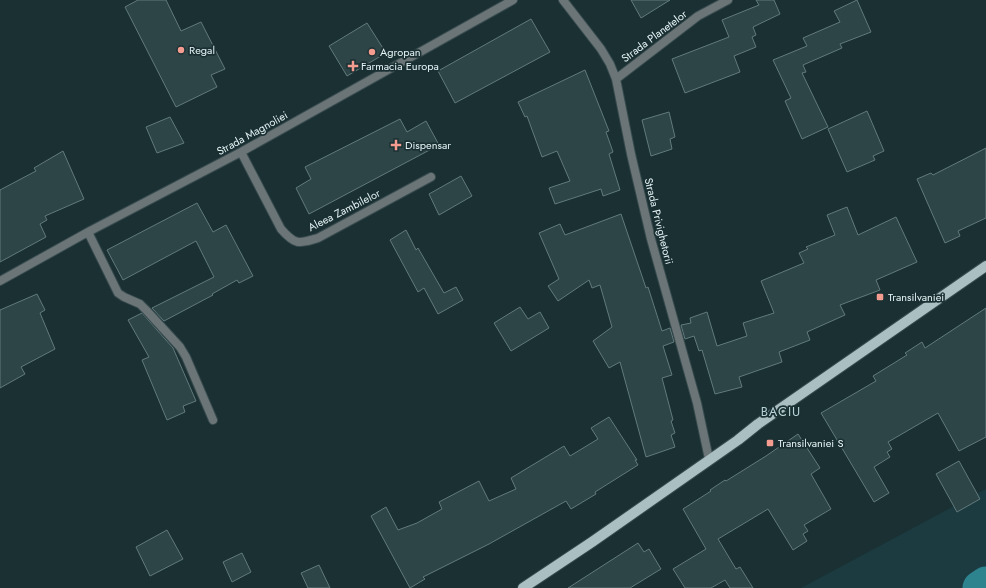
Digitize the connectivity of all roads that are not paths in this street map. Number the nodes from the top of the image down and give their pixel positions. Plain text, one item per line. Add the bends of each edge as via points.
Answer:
1 (513, 0) edge
2 (563, 0) edge
3 (728, 0) edge
4 (616, 79) junction
5 (240, 152) junction
6 (431, 177) dead end
7 (88, 232) junction
8 (986, 266) edge
9 (0, 281) edge
10 (213, 420) dead end
11 (709, 459) junction
12 (523, 588) edge

1 - 5 street, Strada Magnoliei
2 - 4 street, Strada Privighetorii via 601,49
3 - 4 street, Strada Planetelor via 698,16
4 - 11 street, Strada Privighetorii via 651,239 695,395
5 - 6 street, Aleea Zambilelor via 281,229 291,240 303,243 318,238
5 - 7 street, Strada Magnoliei
7 - 9 street, Strada Magnoliei
7 - 10 street via 118,293 143,308 180,347
8 - 11 main road
11 - 12 main road

